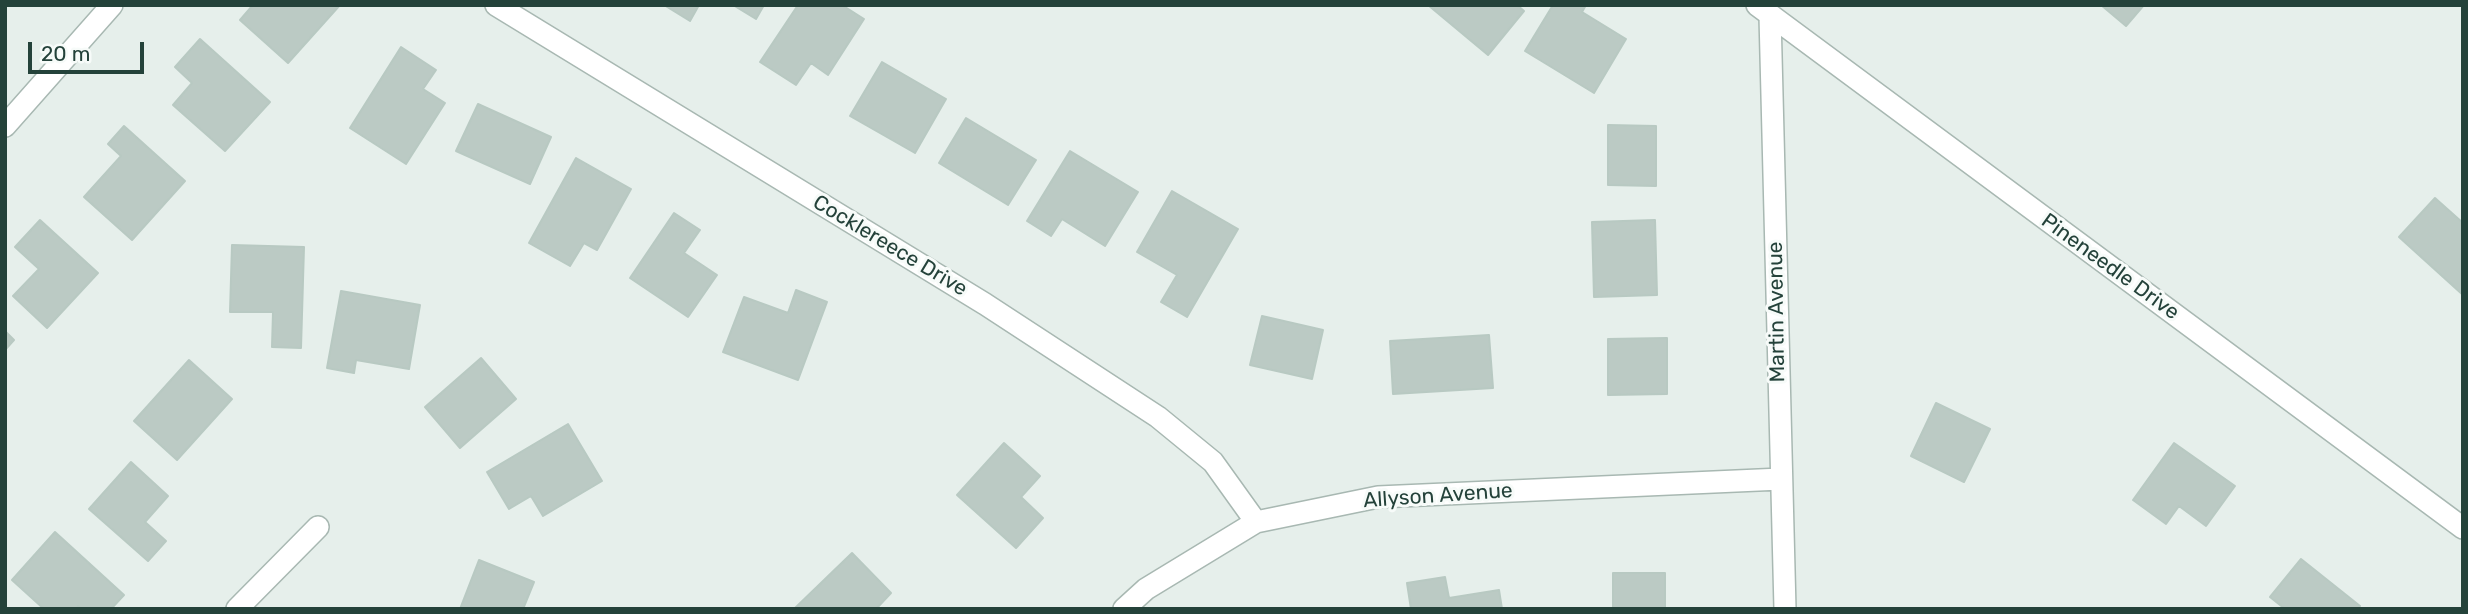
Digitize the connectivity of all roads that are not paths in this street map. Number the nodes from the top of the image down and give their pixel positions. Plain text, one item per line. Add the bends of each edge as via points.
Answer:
1 (112, 5) edge
2 (496, 5) edge
3 (1764, 10) edge
4 (5, 125) edge
5 (1781, 479) junction
6 (1256, 522) junction
7 (318, 527) dead end
8 (2463, 528) edge
9 (237, 609) edge
10 (1124, 609) edge
11 (1785, 609) edge

1 - 4 street
2 - 6 street, Cocklereece Drive via 985,304 1158,417 1213,462
3 - 5 street, Martin Avenue
3 - 8 street, Pineneedle Drive
5 - 6 street, Allyson Avenue via 1378,497
5 - 11 street, Martin Avenue
6 - 10 street, Allyson Avenue via 1146,589
7 - 9 street

